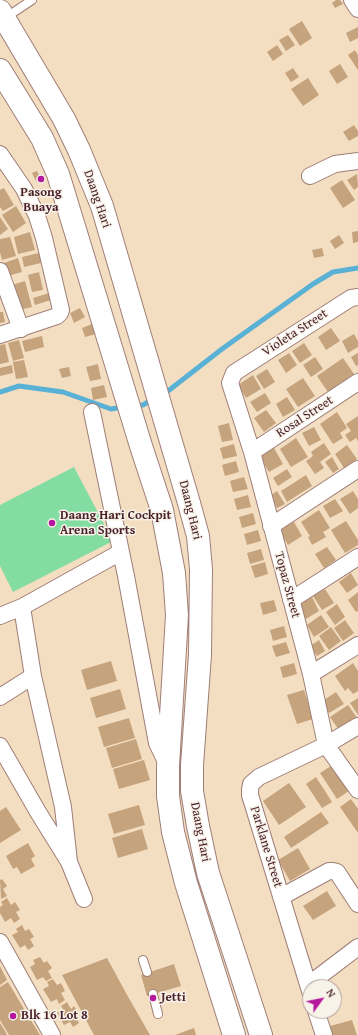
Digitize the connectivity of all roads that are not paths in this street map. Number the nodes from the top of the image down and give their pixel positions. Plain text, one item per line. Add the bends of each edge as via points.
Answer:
1 (32, 0) edge
2 (352, 0) edge
3 (358, 9) edge
4 (2, 15) edge
5 (0, 70) edge
6 (0, 154) edge
7 (358, 161) edge
8 (310, 176) dead end
9 (0, 271) edge
10 (358, 297) edge
11 (21, 329) junction
12 (0, 336) edge
13 (234, 373) joint
14 (358, 382) edge
15 (92, 412) dead end
16 (252, 452) junction
17 (358, 469) edge
18 (272, 526) junction
19 (121, 552) junction
20 (358, 557) edge
21 (291, 600) junction
22 (22, 607) junction
23 (0, 616) edge
24 (358, 645) edge
25 (311, 674) junction
26 (33, 676) junction
27 (0, 697) edge
28 (358, 726) edge
29 (326, 745) junction
30 (0, 746) edge
31 (168, 766) junction
32 (358, 790) edge
33 (63, 807) junction
34 (38, 812) junction
35 (69, 862) junction
36 (281, 897) junction
37 (84, 899) dead end
38 (358, 904) edge
39 (226, 928) junction
40 (203, 937) junction
41 (0, 942) edge
42 (358, 947) edge
43 (143, 960) dead end
44 (146, 972) dead end
45 (306, 979) edge
46 (320, 979) edge
47 (153, 994) dead end
48 (158, 1014) dead end
49 (319, 1019) edge
50 (52, 1035) edge
51 (234, 1035) edge
52 (261, 1035) edge
53 (324, 1035) edge

1 - 4 lane
2 - 3 street
4 - 39 main road, Daang Hari via 49,92 79,150 102,206 198,536 201,569 200,655 192,791 208,873
5 - 31 main road, Daang Hari via 42,138 58,174 162,510 174,573 177,615
6 - 11 street via 24,189 36,216 44,238 61,310 57,316
7 - 8 street via 335,164
9 - 11 street
10 - 13 street, Violeta Street via 351,298
11 - 12 street
13 - 16 street, Topaz Street via 230,383
14 - 16 street, Rosal Street
15 - 19 street
16 - 18 street, Topaz Street
17 - 18 street
18 - 21 street, Topaz Street
19 - 22 street
19 - 31 street via 157,743
20 - 21 street
21 - 25 street, Topaz Street
22 - 23 street
22 - 26 street
24 - 25 street
25 - 29 street, Topaz Street
26 - 27 street
26 - 33 street
28 - 29 street
29 - 32 street, Topaz Street
29 - 36 street, Parklane Street via 259,777 251,784 250,795
30 - 34 street
31 - 40 main road, Daang Hari via 168,796 173,832
33 - 34 street
33 - 35 street
34 - 35 street
35 - 37 street
36 - 38 street via 333,871 337,872
36 - 45 street, Parklane Street
39 - 40 main road
39 - 52 main road, Daang Hari
40 - 51 main road, Daang Hari
41 - 50 street
42 - 46 street
43 - 44 lane
47 - 48 lane
49 - 53 street

